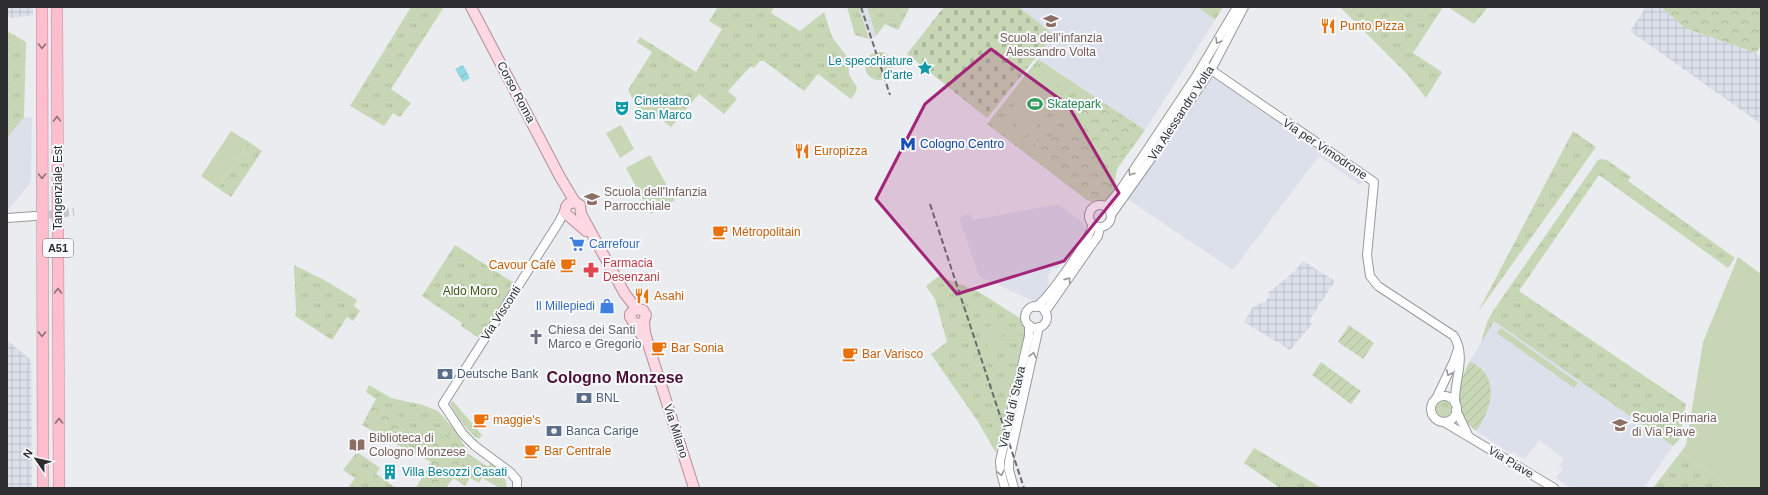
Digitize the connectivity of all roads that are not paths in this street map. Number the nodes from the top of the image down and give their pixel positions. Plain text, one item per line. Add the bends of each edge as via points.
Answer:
1 (42, 7) edge
2 (57, 7) edge
3 (471, 7) edge
4 (1237, 7) edge
5 (1244, 7) edge
6 (1207, 67) junction
7 (570, 205) junction
8 (1106, 207) junction
9 (1111, 215) junction
10 (35, 216) tunnel mouth
11 (577, 216) junction
12 (7, 218) edge
13 (559, 222) junction
14 (1096, 226) junction
15 (1036, 307) junction
16 (1045, 312) junction
17 (636, 317) joint
18 (1029, 325) junction
19 (1039, 328) junction
20 (1458, 345) junction
21 (1436, 399) junction
22 (1456, 407) junction
23 (1444, 422) junction
24 (1469, 436) junction
25 (517, 484) edge
26 (43, 488) edge
27 (59, 488) edge
28 (694, 488) edge
29 (1005, 488) edge
30 (1014, 488) edge
31 (1554, 488) edge

1 -> 26 highway, Tangenziale Est / A51
27 -> 2 highway, Tangenziale Est / A51
3 - 7 main road, Corso Roma via 560,177
4 -> 6 street, Via Alessandro Volta
5 - 6 street, Via Alessandro Volta
6 -> 8 street, Via Alessandro Volta
6 - 9 street, Via Alessandro Volta via 1142,173
6 - 20 street, Via per Vimodrone via 1374,182 1367,255 1370,276 1378,286 1451,333
7 - 11 main road, Corso Roma via 567,216
7 - 11 main road, Corso Roma via 582,208
7 - 13 street, Via Visconti
8 - 9 street
8 - 14 street via 1094,206 1089,215 1090,221
9 - 14 street via 1109,223
10 - 12 street
11 - 13 street
11 - 17 main road, Corso Roma via 595,241
13 - 25 street, Via Visconti via 443,404 470,442 510,472
14 - 15 street via 1048,296
16 -> 14 street via 1098,236
15 - 16 street
15 - 18 street via 1029,309 1026,315 1026,322
16 - 19 street via 1046,322
17 - 28 main road, Via Milano via 650,350
18 - 19 street
18 -> 29 street, Via Val di Stava via 1029,336 1000,460 1000,474
30 -> 19 street, Via Val di Stava via 1009,461
20 -> 21 street, Via Piave via 1454,361
20 - 22 street via 1461,360 1455,384
21 - 22 street via 1450,398
21 - 23 street, Via Piave via 1431,407 1432,415
22 - 23 street via 1453,418
22 - 24 street
23 - 24 street, Via Piave
24 - 31 street, Via Piave

